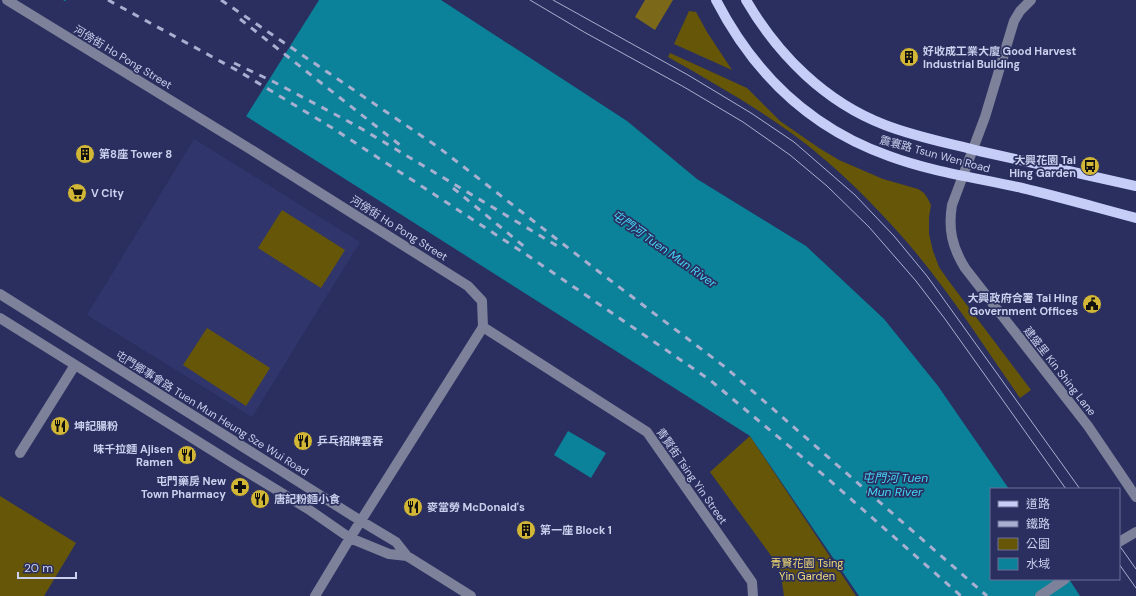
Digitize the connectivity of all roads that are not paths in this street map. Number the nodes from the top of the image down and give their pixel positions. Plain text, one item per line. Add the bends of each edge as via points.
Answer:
1 (7, 0) edge
2 (716, 0) edge
3 (746, 0) edge
4 (1031, 0) edge
5 (973, 149) junction
6 (963, 176) junction
7 (1136, 186) edge
8 (1136, 218) edge
9 (0, 294) edge
10 (0, 318) edge
11 (484, 327) junction
12 (74, 365) junction
13 (20, 453) dead end
14 (1136, 497) edge
15 (361, 521) junction
16 (1136, 532) edge
17 (350, 538) junction
18 (1120, 541) edge
19 (406, 556) junction
20 (1064, 580) edge
21 (315, 596) edge
22 (471, 596) edge
23 (753, 596) edge
24 (1040, 596) edge

1 - 11 street, 河傍街 Ho Pong Street via 468,286 482,301
2 - 6 main road, 震寰路 Tsun Wen Road via 750,55 779,88 813,116 870,149 890,157
3 - 5 main road, 震寰路 Tsun Wen Road via 782,52 829,94 885,125 925,138
4 - 5 street, 建盛里 Kin Shing Lane via 1020,10 1014,21
5 - 6 street, 建盛里 Kin Shing Lane
5 - 7 main road, 震寰路 Tsun Wen Road
6 - 8 main road, 震寰路 Tsun Wen Road via 1023,188
6 - 14 street, 建盛里 Kin Shing Lane via 950,218 950,231 958,256 1092,431
9 - 15 street, 屯門鄉事會路 Tuen Mun Heung Sze Wui Road
10 - 12 street, 屯門鄉事會路 Tuen Mun Heung Sze Wui Road
11 - 15 street
11 - 23 street, 青賢街 Tsing Yin Street via 647,432 752,582
12 - 13 street
12 - 17 street, 屯門鄉事會路 Tuen Mun Heung Sze Wui Road via 308,508
15 - 17 street
15 - 19 street, 屯門鄉事會路 Tuen Mun Heung Sze Wui Road via 396,542
16 - 18 street
17 - 19 street, 屯門鄉事會路 Tuen Mun Heung Sze Wui Road via 389,554
17 - 21 street
19 - 22 street, 屯門鄉事會路 Tuen Mun Heung Sze Wui Road
20 - 24 street

